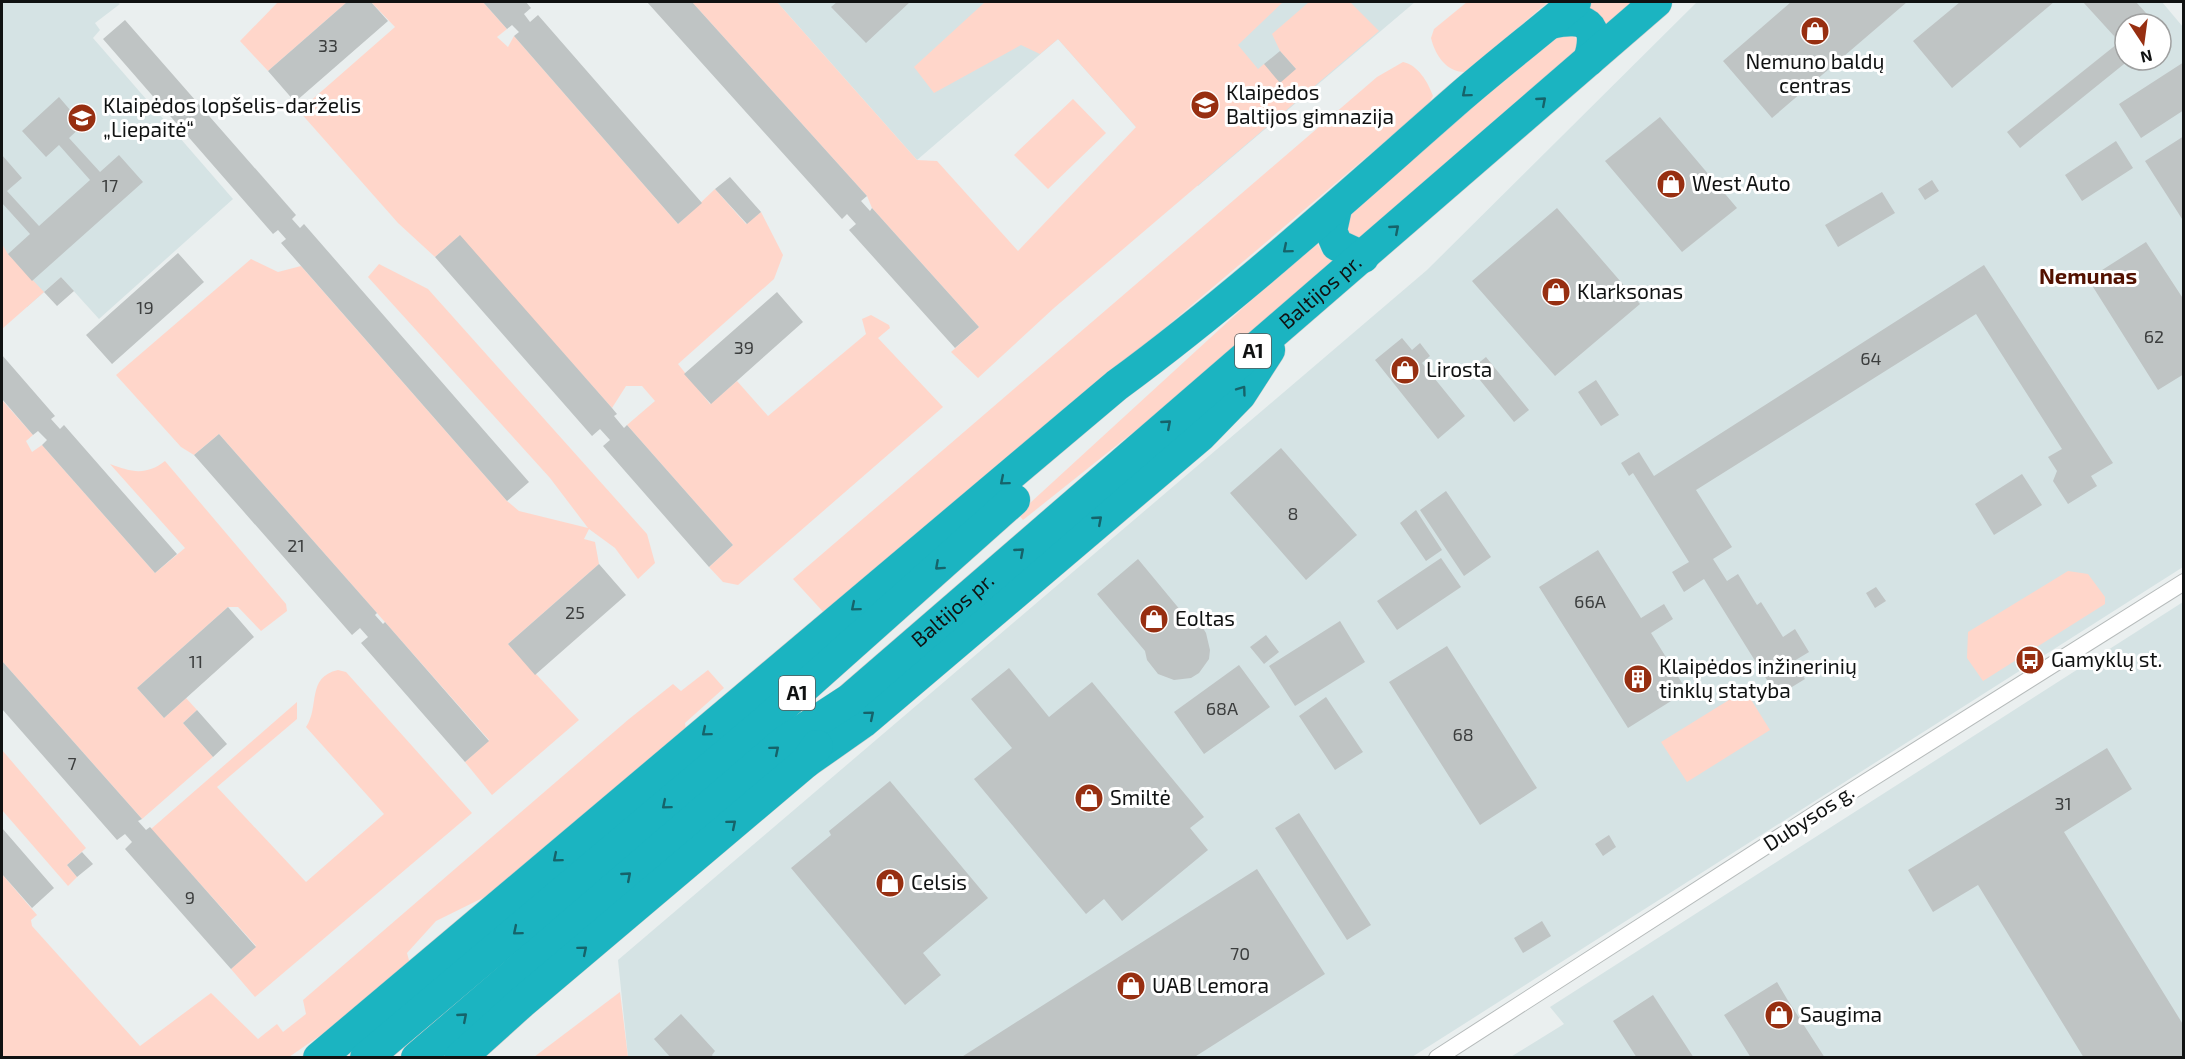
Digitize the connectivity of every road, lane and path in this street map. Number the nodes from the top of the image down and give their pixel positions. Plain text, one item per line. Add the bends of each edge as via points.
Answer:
1 (1575, 2) edge
2 (1656, 2) edge
3 (1551, 23) junction
4 (1589, 60) junction
5 (1336, 208) junction
6 (1363, 257) junction
7 (1289, 320) junction
8 (1180, 339) junction
9 (2184, 582) edge
10 (849, 700) junction
11 (806, 762) junction
12 (418, 1057) edge
13 (319, 1058) edge
14 (366, 1058) edge
15 (460, 1058) edge
16 (1437, 1058) edge

1 - 3 highway, A1
2 - 4 highway, Baltijos pr. / A1
3 - 4 highway via 1573,19 1591,28 1595,43
3 -> 5 highway, A1
6 -> 4 highway, Baltijos pr. / A1
5 - 6 highway via 1331,231 1337,245
5 -> 8 highway, A1
6 - 7 highway, Baltijos pr. / A1
10 -> 7 highway, Baltijos pr. / A1
11 -> 7 highway via 863,722 1200,436 1240,395
8 -> 13 highway via 1117,385
8 -> 14 highway, A1 via 1123,400 775,713
9 - 16 street, Dubysos g.
10 - 11 highway
12 -> 10 highway, A1 via 783,743
15 -> 11 highway

